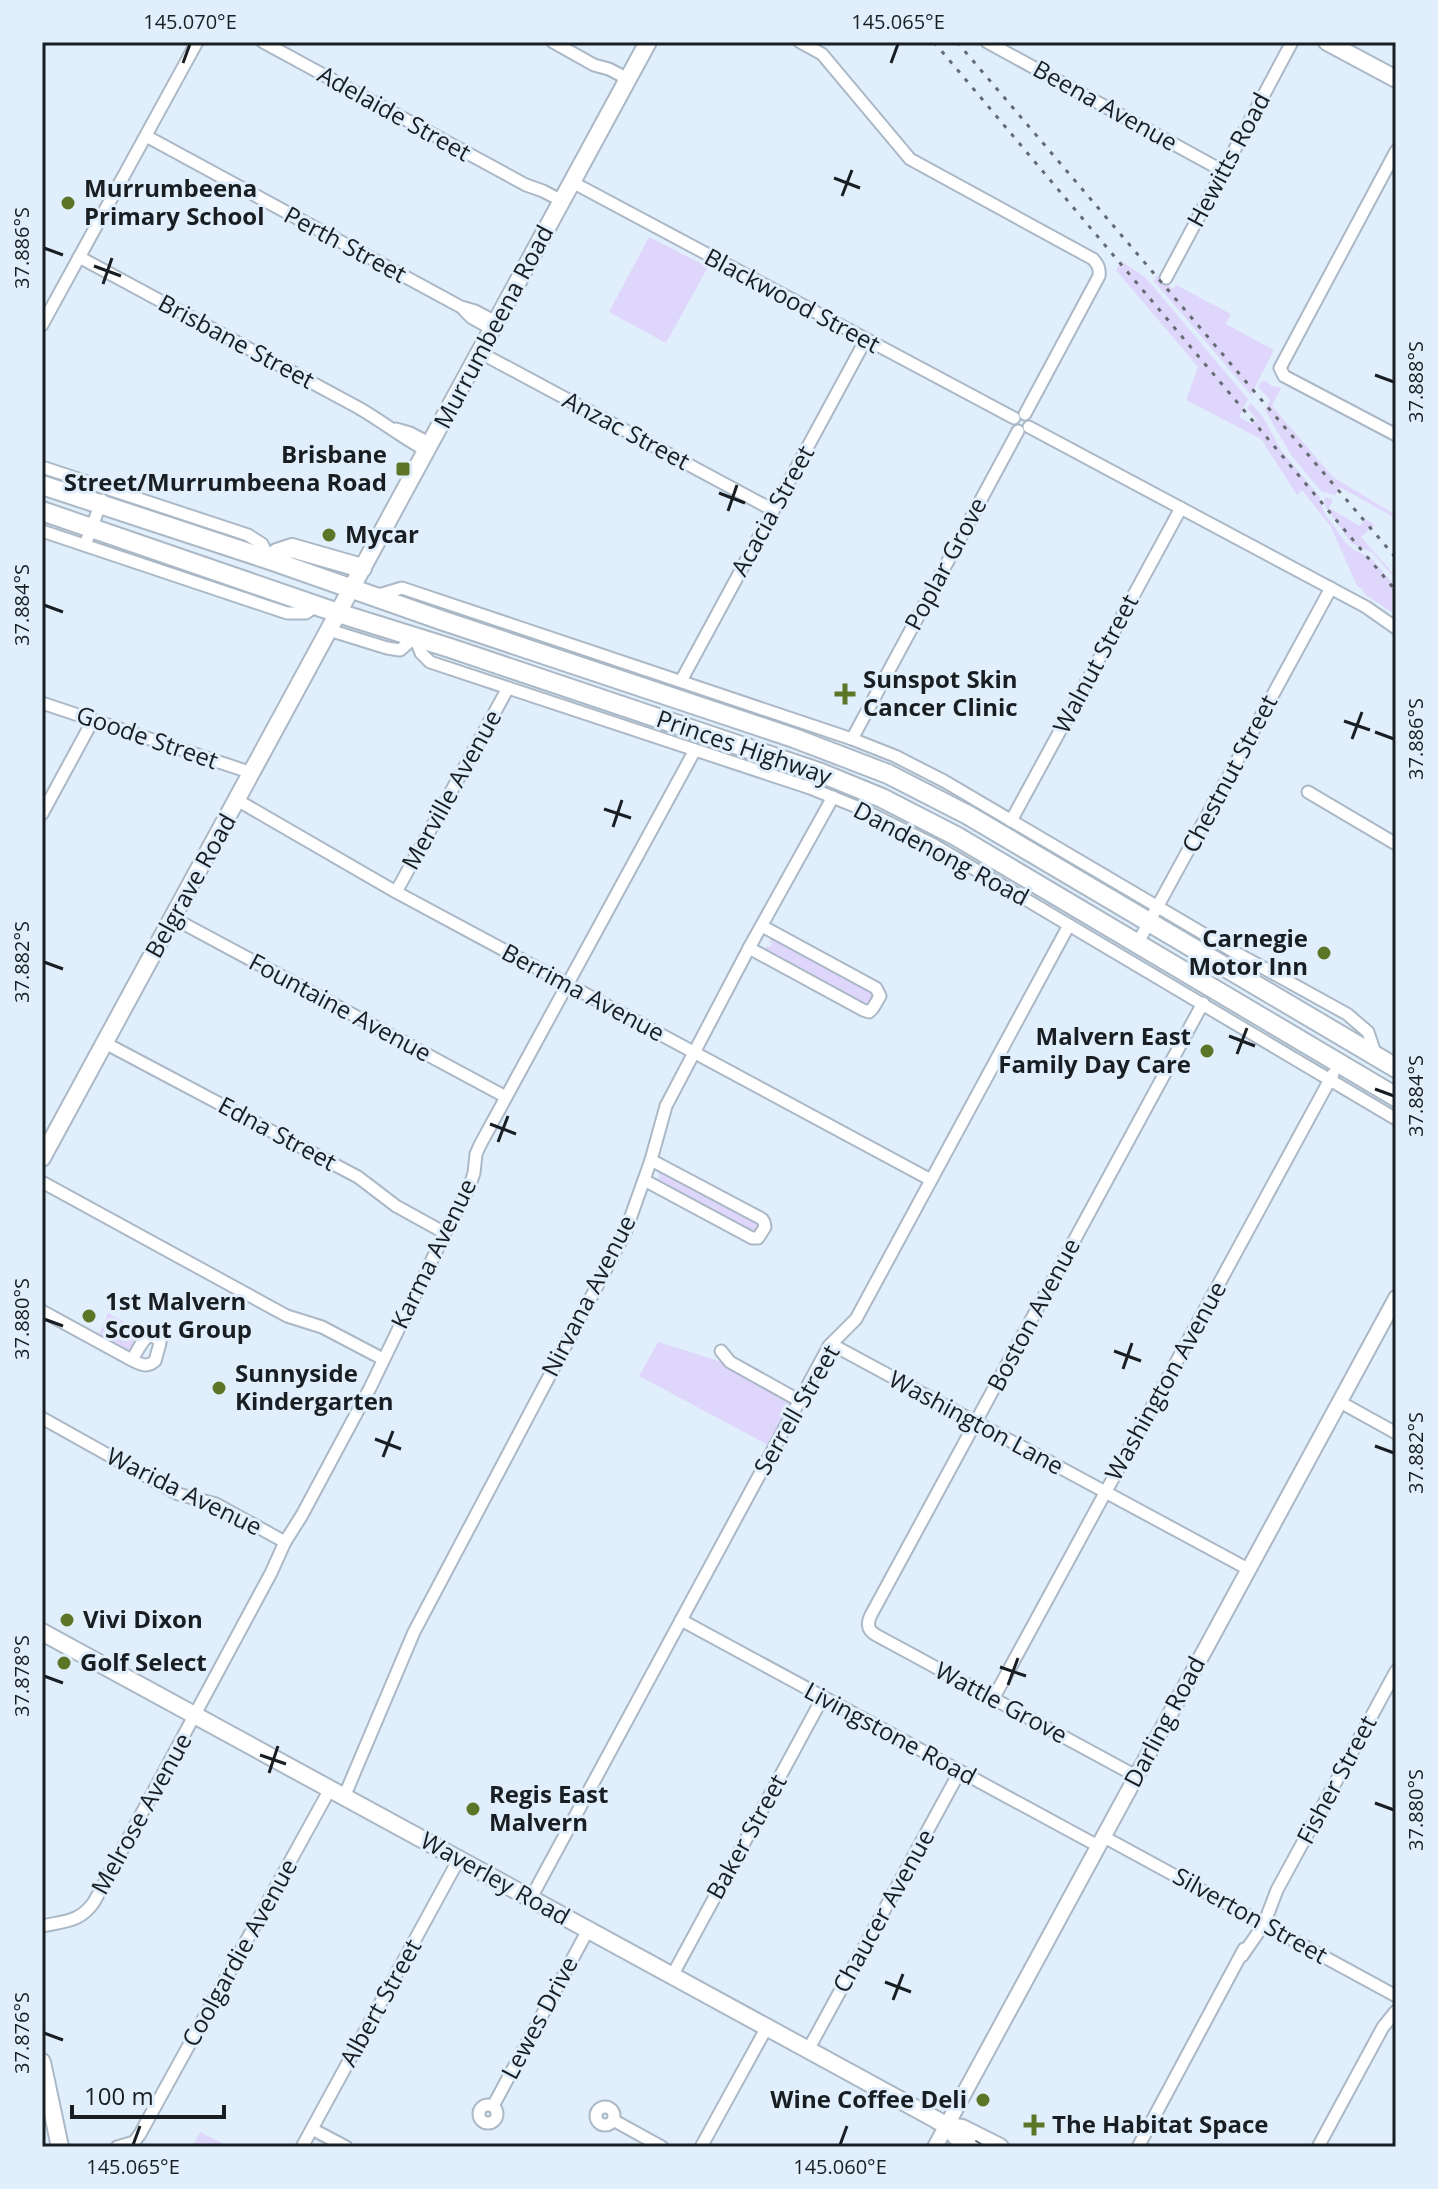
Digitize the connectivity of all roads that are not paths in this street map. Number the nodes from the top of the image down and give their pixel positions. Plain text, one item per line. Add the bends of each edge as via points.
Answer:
1 (197, 42) edge
2 (263, 42) edge
3 (553, 42) edge
4 (648, 42) edge
5 (800, 42) edge
6 (987, 42) edge
7 (1292, 42) edge
8 (1327, 42) edge
9 (1396, 79) edge
10 (626, 82) junction
11 (146, 136) junction
12 (1396, 151) edge
13 (1223, 171) junction
14 (572, 182) junction
15 (560, 204) junction
16 (79, 257) junction
17 (1166, 278) dead end
18 (42, 325) edge
19 (494, 326) junction
20 (865, 341) junction
21 (479, 352) junction
22 (1019, 416) junction
23 (1024, 429) junction
24 (1396, 435) edge
25 (429, 448) junction
26 (42, 467) edge
27 (42, 485) edge
28 (103, 496) junction
29 (1181, 508) junction
30 (773, 510) junction
31 (42, 511) edge
32 (42, 531) edge
33 (89, 536) junction
34 (270, 560) junction
35 (362, 568) junction
36 (351, 588) junction
37 (1331, 588) junction
38 (375, 596) junction
39 (338, 613) junction
40 (519, 627) junction
41 (1396, 628) edge
42 (329, 630) junction
43 (415, 637) junction
44 (522, 646) junction
45 (681, 681) junction
46 (508, 688) junction
47 (42, 703) edge
48 (93, 720) junction
49 (779, 733) junction
50 (852, 739) junction
51 (695, 750) junction
52 (770, 756) junction
53 (252, 773) junction
54 (1308, 792) dead end
55 (833, 797) junction
56 (237, 800) junction
57 (42, 814) edge
58 (1011, 821) junction
59 (1396, 844) edge
60 (396, 892) junction
61 (1154, 915) junction
62 (173, 918) junction
63 (1069, 925) junction
64 (762, 926) junction
65 (749, 948) junction
66 (1133, 952) junction
67 (567, 984) junction
68 (1203, 1003) junction
69 (1361, 1025) junction
70 (1331, 1030) junction
71 (105, 1043) junction
72 (1396, 1052) edge
73 (694, 1053) junction
74 (1376, 1056) junction
75 (1396, 1068) edge
76 (1334, 1071) junction
77 (506, 1097) junction
78 (1396, 1097) edge
79 (1396, 1119) edge
80 (42, 1158) edge
81 (651, 1160) junction
82 (644, 1180) junction
83 (931, 1180) junction
84 (42, 1182) edge
85 (445, 1233) junction
86 (1396, 1298) edge
87 (42, 1311) edge
88 (831, 1344) junction
89 (721, 1351) dead end
90 (128, 1358) dead end
91 (383, 1359) junction
92 (800, 1401) junction
93 (1340, 1402) junction
94 (42, 1418) edge
95 (975, 1422) junction
96 (1396, 1433) edge
97 (1105, 1492) junction
98 (285, 1542) junction
99 (1248, 1569) junction
100 (681, 1620) junction
101 (868, 1628) joint
102 (42, 1632) edge
103 (1396, 1671) edge
104 (823, 1697) junction
105 (993, 1699) junction
106 (195, 1715) junction
107 (960, 1771) junction
108 (1136, 1776) junction
109 (337, 1793) junction
110 (1101, 1842) junction
111 (459, 1859) junction
112 (531, 1898) junction
113 (1260, 1922) junction
114 (42, 1926) edge
115 (588, 1930) junction
116 (672, 1976) junction
117 (1396, 1996) edge
118 (1396, 2011) edge
119 (767, 2027) junction
120 (1383, 2027) junction
121 (808, 2050) junction
122 (42, 2062) edge
123 (493, 2106) dead end
124 (613, 2120) dead end
125 (947, 2126) junction
126 (312, 2129) junction
127 (60, 2147) edge
128 (117, 2147) edge
129 (302, 2147) edge
130 (346, 2147) edge
131 (662, 2147) edge
132 (701, 2147) edge
133 (935, 2147) edge
134 (974, 2147) edge
135 (1000, 2147) edge
136 (1138, 2147) edge
137 (1318, 2147) edge

1 - 11 street
2 - 15 street, Adelaide Street
3 - 10 street
4 - 10 main road, Murrumbeena Road
5 - 22 street via 822,54 910,159 1098,264 1099,276
6 - 13 street, Beena Avenue
7 - 13 street, Hewitts Road
8 - 9 main road
10 - 14 main road, Murrumbeena Road
11 - 16 street
11 - 19 street, Perth Street via 475,311
12 - 24 street via 1280,371
13 - 17 street, Hewitts Road
14 - 15 main road, Murrumbeena Road
14 - 20 street, Blackwood Street
15 - 19 main road, Murrumbeena Road
16 - 18 street
16 - 25 street, Brisbane Street via 410,433
19 - 21 main road, Murrumbeena Road
20 - 22 street, Blackwood Street
20 - 30 street, Acacia Street
21 - 25 main road, Murrumbeena Road
21 - 30 street, Anzac Street
22 - 23 street via 1029,418
23 - 29 street
23 - 50 street, Poplar Grove
25 - 35 main road, Murrumbeena Road
26 - 28 street
27 - 28 highway, Princes Highway
28 - 33 street
28 - 34 highway, Princes Highway
29 - 37 street
29 - 58 street, Walnut Street
30 - 45 street, Acacia Street
31 - 33 highway, Princes Highway
32 - 33 street
33 - 39 highway, Princes Highway
34 - 35 highway via 292,548
34 - 36 highway, Princes Highway
35 - 36 main road, Murrumbeena Road
36 - 38 highway, Princes Highway
36 - 39 main road, Murrumbeena Road
37 - 41 street
37 - 61 street, Chestnut Street
38 - 40 street via 402,588
38 - 44 highway, Princes Highway
39 - 42 main road, Belgrave Road
39 - 43 highway, Princes Highway
40 - 44 street
40 - 45 street
42 - 43 street via 400,650
42 - 53 main road, Belgrave Road
43 - 46 street, Dandenong Road via 430,662
43 - 52 highway, Princes Highway
44 - 49 highway, Princes Highway
45 - 50 street
46 - 51 street, Dandenong Road
46 - 60 street, Merville Avenue
47 - 48 street, Goode Street
48 - 53 street, Goode Street
48 - 57 street
49 - 52 highway
49 - 61 highway, Princes Highway via 924,791
50 - 58 street via 914,765
51 - 55 street, Dandenong Road
51 - 67 street, Karma Avenue
52 - 66 highway, Princes Highway via 923,818
53 - 56 main road, Belgrave Road
54 - 59 street
55 - 63 street, Dandenong Road via 934,845
55 - 64 street, Nirvana Avenue
56 - 60 street, Berrima Avenue
56 - 62 main road, Belgrave Road
58 - 61 street
60 - 67 street, Berrima Avenue
61 - 66 street, Chestnut Street
61 - 69 street
61 - 70 highway, Princes Highway
62 - 71 main road, Belgrave Road
62 - 77 street, Fountaine Avenue
63 - 66 street, Dandenong Road
63 - 83 street, Serrell Street
64 - 65 street, Nirvana Avenue
64 - 65 street via 876,988 880,996 873,1008 863,1010
65 - 73 street, Nirvana Avenue
66 - 68 street, Dandenong Road
66 - 76 highway, Princes Highway
67 - 73 street, Berrima Avenue
67 - 77 street, Karma Avenue
68 - 76 street, Dandenong Road
68 - 95 street, Boston Avenue
69 - 70 street via 1342,1024
69 - 74 street
70 - 74 highway, Princes Highway
71 - 80 main road, Belgrave Road
71 - 85 street, Edna Street via 358,1177
72 - 74 highway
73 - 81 street, Nirvana Avenue via 666,1106
73 - 83 street, Berrima Avenue
74 - 75 highway, Princes Highway
76 - 78 highway, Princes Highway
76 - 79 street, Dandenong Road
76 - 97 street, Washington Avenue
77 - 85 street, Karma Avenue via 476,1154 469,1188
81 - 82 street, Nirvana Avenue
81 - 82 street via 762,1219 765,1227 752,1238
82 - 109 street, Nirvana Avenue via 625,1233 414,1632
83 - 88 street, Serrell Street via 854,1323
84 - 91 street via 287,1316 322,1327
85 - 91 street, Karma Avenue
86 - 93 street, Darling Road
87 - 90 street
88 - 92 street, Serrell Street
88 - 95 street, Washington Lane
89 - 92 street via 730,1362
91 - 98 street, Karma Avenue
92 - 100 street, Serrell Street
93 - 96 street
93 - 99 street, Darling Road
94 - 98 street, Warida Avenue via 178,1494 216,1504
95 - 97 street, Washington Lane
95 - 101 street, Boston Avenue
97 - 99 street, Washington Lane
97 - 105 street, Washington Avenue
98 - 106 street, Karma Avenue
99 - 108 street, Darling Road
100 - 104 street, Livingstone Road
100 - 112 street, Serrell Street
101 - 105 street, Wattle Grove
102 - 106 main road, Waverley Road
103 - 113 street, Fisher Street
104 - 107 street, Livingstone Road
104 - 116 street, Baker Street
105 - 108 street, Wattle Grove
106 - 109 main road, Waverley Road
106 - 114 street, Melrose Avenue via 88,1911
107 - 110 street, Livingstone Road
107 - 121 street, Chaucer Avenue
108 - 110 street, Darling Road
109 - 111 main road, Waverley Road
109 - 128 street, Coolgardie Avenue via 140,2134 134,2142
110 - 113 street, Silverton Street
110 - 125 street, Darling Road
111 - 112 main road, Waverley Road
111 - 126 street, Albert Street
112 - 115 main road, Waverley Road
113 - 117 street, Silverton Street
113 - 136 street, Fisher Street
115 - 116 main road, Waverley Road
115 - 123 street, Lewes Drive
116 - 119 main road, Waverley Road
117 - 120 street
118 - 120 street
119 - 121 main road, Waverley Road
119 - 132 street
120 - 137 street
121 - 125 main road, Waverley Road
122 - 127 main road
124 - 131 street
125 - 133 street, Darling Road
125 - 134 main road, Waverley Road
125 - 135 main road, Waverley Road
126 - 129 street, Albert Street
126 - 130 street

